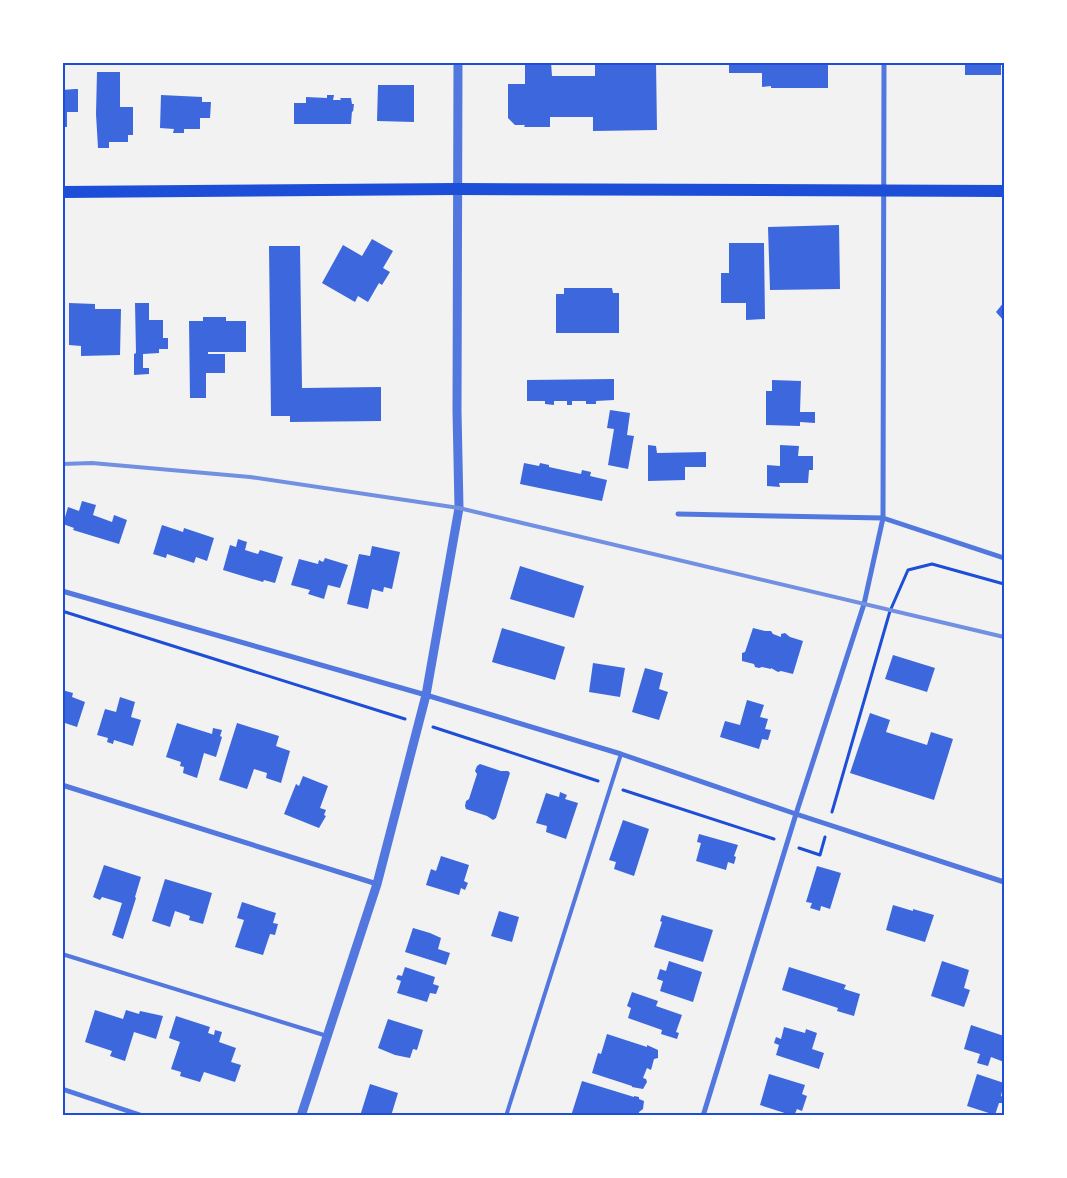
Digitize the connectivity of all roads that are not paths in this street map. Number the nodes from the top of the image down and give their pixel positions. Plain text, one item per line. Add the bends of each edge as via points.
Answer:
1 (458, 62) edge
2 (884, 62) edge
3 (456, 190) junction
4 (883, 190) junction
5 (1004, 191) edge
6 (62, 192) edge
7 (678, 514) dead end
8 (883, 518) junction
9 (1004, 558) edge
10 (62, 590) edge
11 (426, 694) junction
12 (621, 754) junction
13 (62, 785) edge
14 (796, 814) junction
15 (1004, 882) edge
16 (377, 884) junction
17 (62, 954) edge
18 (327, 1036) junction
19 (62, 1089) edge
20 (143, 1116) edge
21 (301, 1116) edge
22 (506, 1116) edge
23 (703, 1116) edge

1 - 3 street
2 - 4 street
3 - 4 main road
3 - 6 main road
3 - 11 street via 459,508
4 - 5 main road
4 - 8 street
7 - 8 street
8 - 9 street
8 - 14 street via 864,604
10 - 11 street
11 - 12 street
11 - 16 street
12 - 14 street
12 - 22 lane
13 - 16 street
14 - 15 street
14 - 23 street
16 - 18 street
17 - 18 lane
18 - 21 street
19 - 20 street

